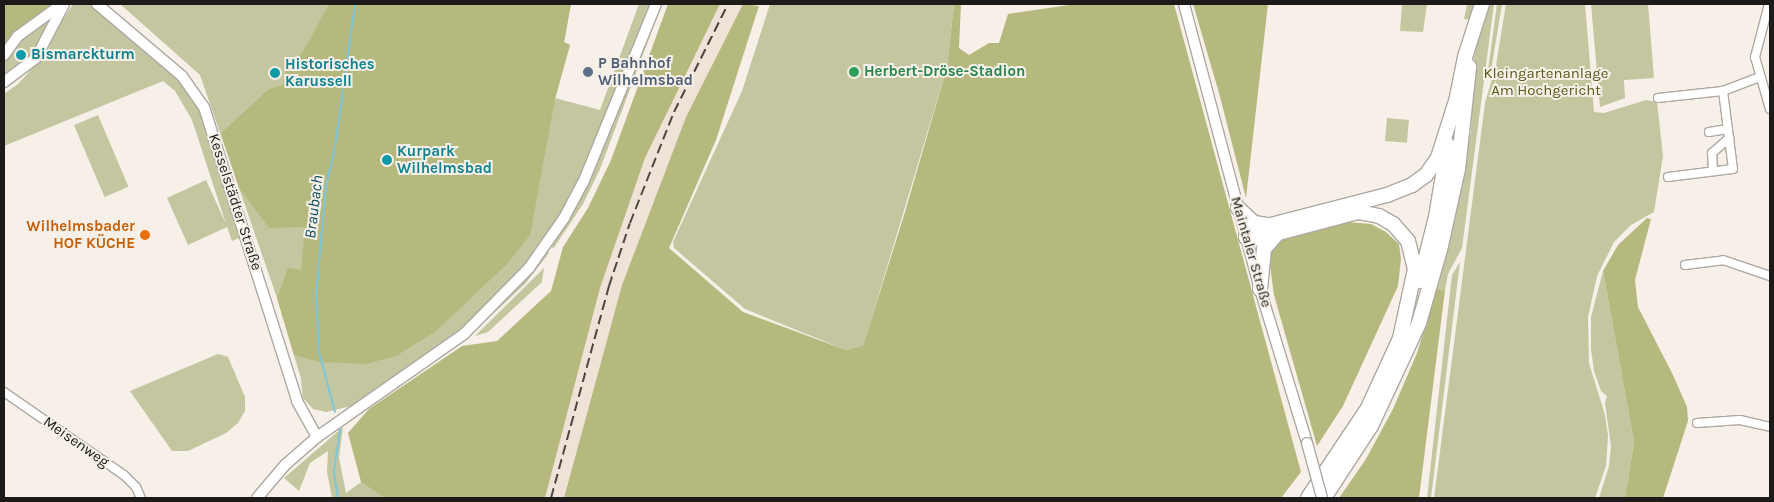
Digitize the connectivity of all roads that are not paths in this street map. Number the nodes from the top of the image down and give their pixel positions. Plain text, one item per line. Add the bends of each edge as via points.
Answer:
1 (63, 4) edge
2 (97, 4) edge
3 (656, 4) edge
4 (1184, 4) edge
5 (1483, 4) edge
6 (1770, 4) edge
7 (4, 55) edge
8 (1760, 78) junction
9 (4, 82) edge
10 (1723, 91) junction
11 (1658, 98) dead end
12 (1455, 104) junction
13 (1770, 108) edge
14 (1728, 129) junction
15 (1708, 132) dead end
16 (1729, 138) junction
17 (1713, 171) junction
18 (1668, 177) dead end
19 (1238, 208) junction
20 (1276, 230) junction
21 (1246, 237) junction
22 (1685, 265) dead end
23 (1770, 276) edge
24 (1260, 289) junction
25 (1399, 343) junction
26 (4, 392) edge
27 (1697, 423) dead end
28 (1770, 427) edge
29 (317, 437) junction
30 (141, 498) edge
31 (257, 498) edge
32 (1308, 498) edge
33 (1323, 498) edge

1 - 7 main road via 18,36
1 - 9 main road via 36,58
2 - 29 main road, Kesselstädter Straße via 182,76 204,107 297,401
3 - 29 main road via 583,184 537,258 498,303 464,334
4 - 19 main road, Maintaler Straße
5 - 12 highway via 1467,48
5 - 33 highway via 1471,56 1458,169 1419,323 1371,426
6 - 8 street via 1755,52
8 - 10 street
8 - 13 street
10 - 11 street
10 - 14 street
12 - 20 highway via 1441,151 1420,180 1387,195
12 - 25 highway via 1429,247
14 - 15 street
14 - 16 street
16 - 17 street via 1712,153
16 - 17 street via 1733,168
17 - 18 street
19 - 20 highway via 1254,223
19 - 21 main road, Maintaler Straße
20 - 21 highway via 1252,239
20 - 24 highway via 1264,249
20 - 25 highway via 1358,212 1379,216 1393,224 1408,241 1415,269
21 - 24 main road, Maintaler Straße
22 - 23 street via 1723,260
24 - 33 main road, Maintaler Straße, bridge
25 - 32 highway via 1363,418
26 - 30 street, Meisenweg via 124,475 136,487
27 - 28 street via 1740,420
29 - 31 main road via 285,465

